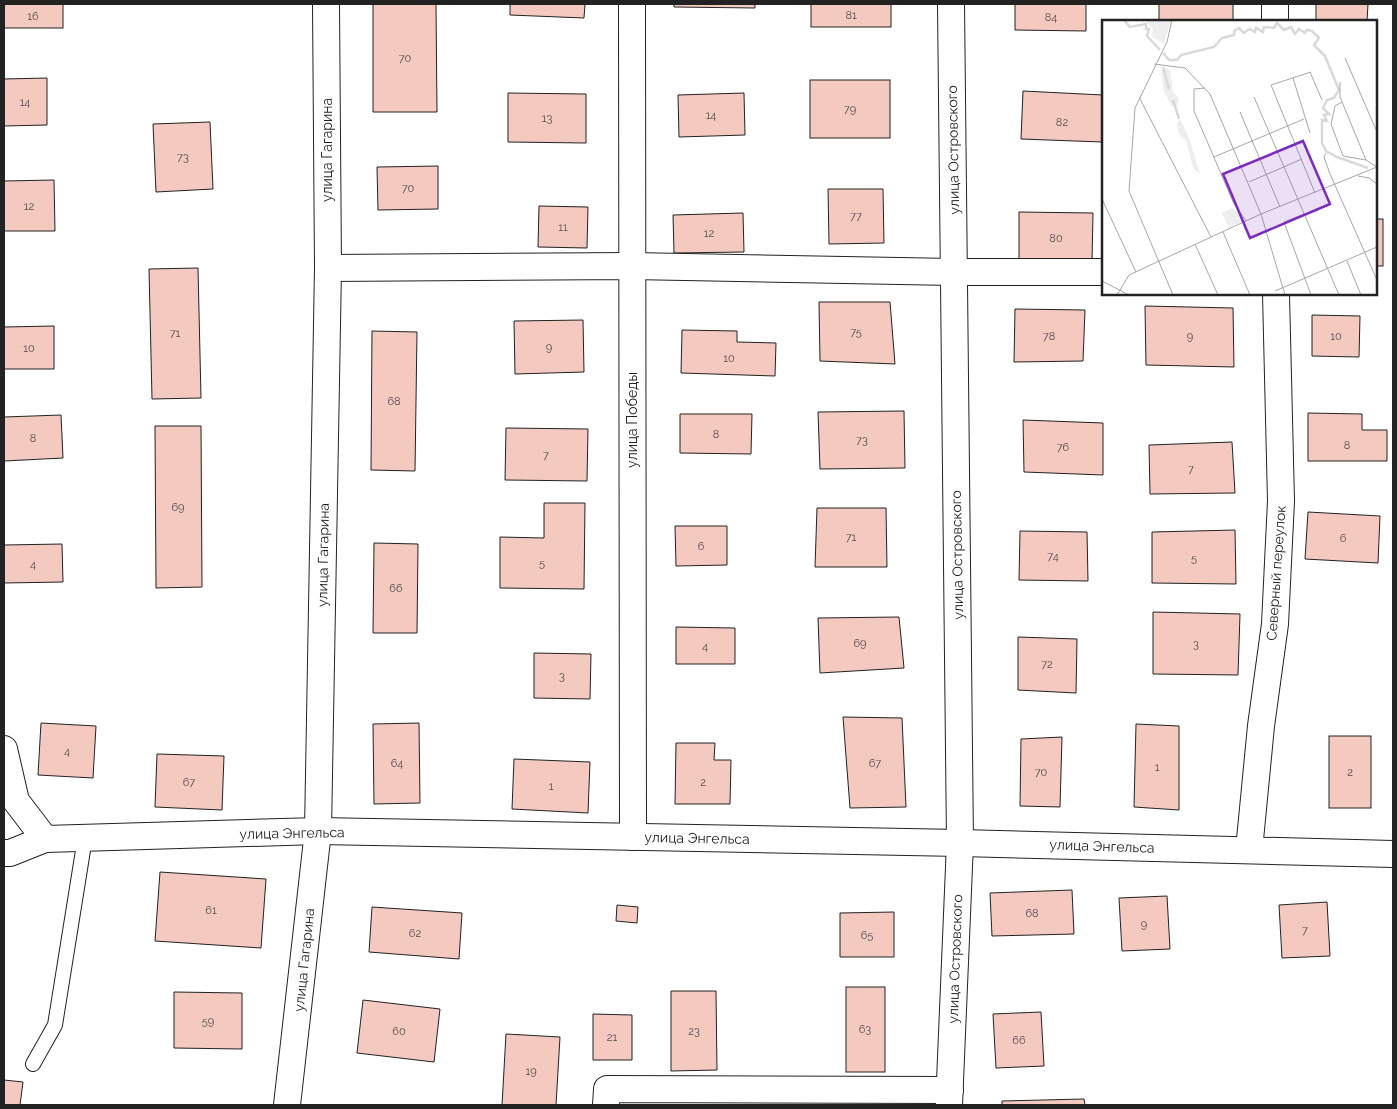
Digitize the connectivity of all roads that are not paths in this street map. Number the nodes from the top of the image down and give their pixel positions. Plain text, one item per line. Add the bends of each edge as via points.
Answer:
1 (326, 4) edge
2 (632, 4) edge
3 (951, 4) edge
4 (1275, 4) edge
5 (1275, 20) edge
6 (632, 266) junction
7 (328, 268) junction
8 (954, 272) junction
9 (1102, 272) edge
10 (1276, 295) edge
11 (4, 749) edge
12 (318, 832) junction
13 (633, 837) junction
14 (85, 838) junction
15 (45, 839) junction
16 (960, 843) junction
17 (1249, 850) junction
18 (4, 853) edge
19 (1393, 854) edge
20 (33, 1064) dead end
21 (607, 1097) edge
22 (949, 1098) edge
23 (288, 1105) edge

1 - 7 street, улица Гагарина
2 - 6 street, улица Победы
3 - 8 street, улица Островского
4 - 5 street
6 - 7 street
6 - 8 street
6 - 13 street, улица Победы
7 - 12 street, улица Гагарина
8 - 9 street
8 - 16 street, улица Островского
10 - 17 street, Северный переулок via 1282,501 1275,624
11 - 15 street via 16,800
12 - 13 street, улица Энгельса
12 - 14 street, улица Энгельса
12 - 23 street, улица Гагарина
13 - 16 street, улица Энгельса
14 - 15 street, улица Энгельса
14 - 20 lane via 55,1025
15 - 18 street, улица Энгельса
16 - 17 street, улица Энгельса
16 - 22 street, улица Островского
17 - 19 street, улица Энгельса
21 - 22 street

